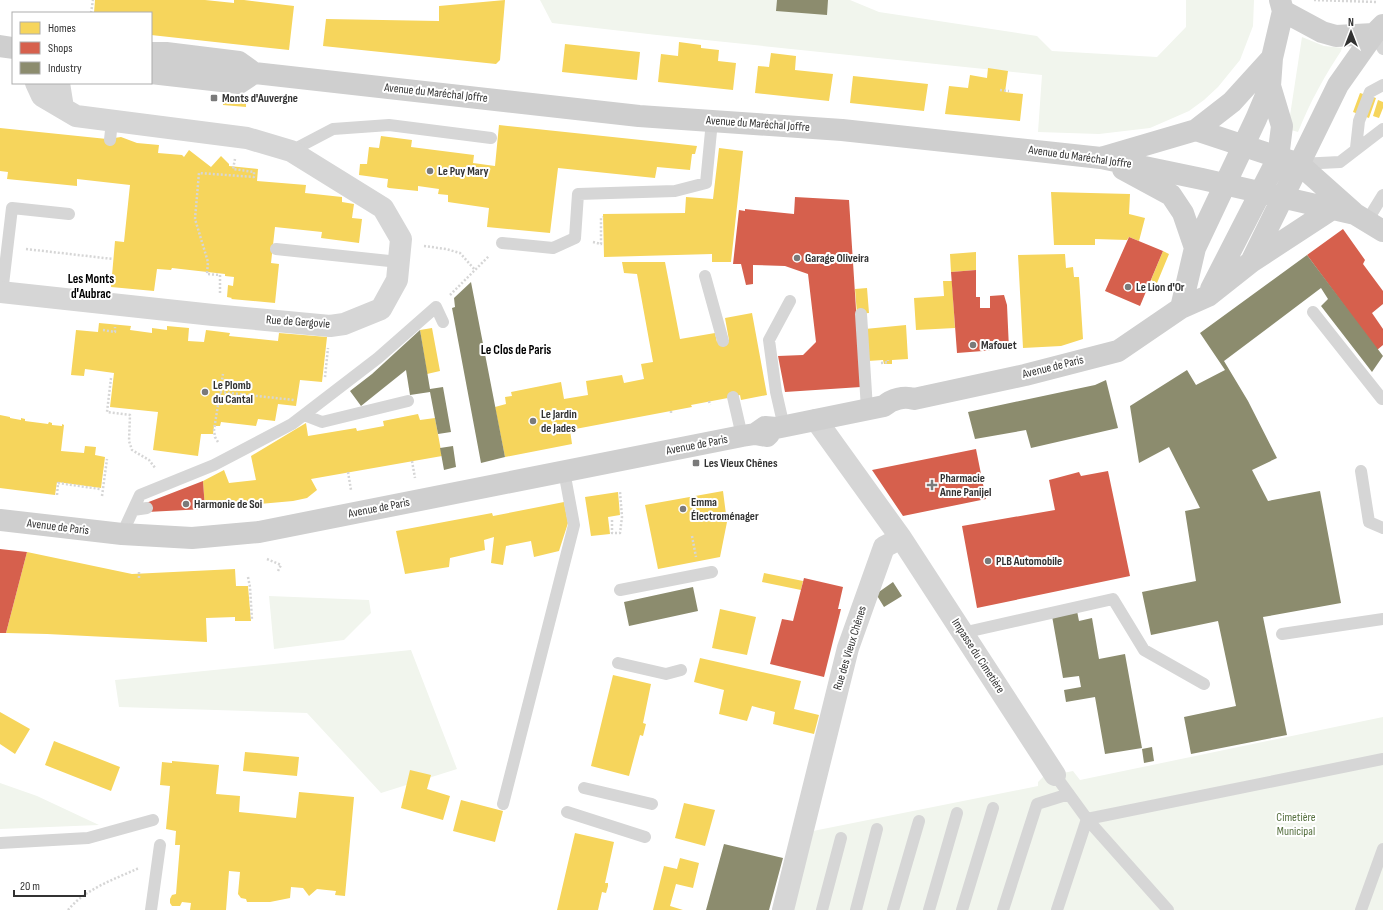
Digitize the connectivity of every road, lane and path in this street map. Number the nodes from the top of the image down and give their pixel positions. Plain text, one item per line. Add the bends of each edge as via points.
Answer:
1 (93, 0) edge
2 (1309, 0) edge
3 (1383, 3) edge
4 (1281, 6) edge
5 (91, 12) edge
6 (1380, 36) edge
7 (0, 46) edge
8 (12, 48) edge
9 (152, 53) edge
10 (1272, 58) junction
11 (152, 73) edge
12 (254, 73) junction
13 (36, 84) edge
14 (58, 84) edge
15 (1383, 85) edge
16 (1270, 86) junction
17 (1000, 90) dead end
18 (1009, 91) dead end
19 (63, 108) junction
20 (712, 121) junction
21 (1383, 129) edge
22 (1196, 130) junction
23 (490, 138) dead end
24 (1244, 146) junction
25 (1356, 148) junction
26 (291, 151) junction
27 (1101, 158) junction
28 (1278, 158) junction
29 (1299, 164) junction
30 (234, 167) dead end
31 (1225, 184) junction
32 (1260, 192) junction
33 (1383, 195) edge
34 (1283, 198) junction
35 (1332, 209) junction
36 (69, 214) dead end
37 (603, 217) dead end
38 (1368, 222) edge
39 (601, 241) dead end
40 (502, 243) dead end
41 (8, 247) junction
42 (276, 248) dead end
43 (1196, 248) junction
44 (400, 252) junction
45 (113, 259) dead end
46 (1251, 262) junction
47 (705, 276) dead end
48 (1, 292) edge
49 (1208, 296) junction
50 (790, 300) dead end
51 (436, 307) junction
52 (1181, 308) junction
53 (1313, 312) dead end
54 (861, 314) dead end
55 (220, 316) junction
56 (443, 322) dead end
57 (115, 329) dead end
58 (103, 330) dead end
59 (723, 341) dead end
60 (328, 342) dead end
61 (888, 360) dead end
62 (884, 362) dead end
63 (325, 372) dead end
64 (223, 374) dead end
65 (111, 378) dead end
66 (220, 392) junction
67 (733, 397) dead end
68 (1383, 398) edge
69 (323, 400) junction
70 (408, 401) dead end
71 (876, 408) junction
72 (304, 415) junction
73 (816, 420) junction
74 (780, 428) junction
75 (749, 435) junction
76 (215, 437) dead end
77 (760, 457) dead end
78 (107, 459) dead end
79 (149, 460) dead end
80 (761, 464) dead end
81 (564, 471) junction
82 (1361, 471) dead end
83 (348, 472) dead end
84 (100, 489) dead end
85 (351, 492) dead end
86 (620, 492) dead end
87 (57, 495) dead end
88 (102, 496) dead end
89 (147, 508) dead end
90 (133, 510) junction
91 (0, 520) edge
92 (612, 520) dead end
93 (1383, 528) edge
94 (122, 534) junction
95 (692, 536) dead end
96 (901, 538) junction
97 (267, 559) dead end
98 (696, 562) dead end
99 (278, 571) dead end
100 (139, 572) dead end
101 (712, 572) dead end
102 (248, 577) dead end
103 (139, 580) dead end
104 (620, 590) dead end
105 (1383, 619) edge
106 (252, 620) dead end
107 (962, 633) junction
108 (1282, 634) dead end
109 (618, 663) dead end
110 (680, 670) dead end
111 (1204, 684) dead end
112 (1383, 759) edge
113 (1055, 775) joint
114 (584, 788) dead end
115 (1069, 794) junction
116 (503, 804) dead end
117 (652, 804) dead end
118 (993, 808) dead end
119 (567, 812) dead end
120 (956, 813) dead end
121 (1087, 819) junction
122 (153, 820) dead end
123 (919, 821) dead end
124 (877, 829) dead end
125 (646, 837) dead end
126 (841, 838) dead end
127 (0, 843) edge
128 (160, 845) dead end
129 (1383, 849) edge
130 (159, 858) junction
131 (68, 910) edge
132 (151, 910) edge
133 (783, 910) edge
134 (822, 910) edge
135 (856, 910) edge
136 (893, 910) edge
137 (929, 910) edge
138 (962, 910) edge
139 (1003, 910) edge
140 (1057, 910) edge
141 (1168, 910) edge
142 (1360, 910) edge

1 - 5 path
2 - 3 path
4 - 6 main road via 1322,32 1336,36
4 - 10 main road
6 - 29 main road, Avenue de Paris via 1338,85
7 - 8 main road
9 - 12 main road, Avenue du Maréchal Joffre via 239,62
10 - 16 main road
10 - 22 main road via 1232,102
11 - 12 main road via 239,83
12 - 20 main road, Avenue du Maréchal Joffre via 639,116
13 - 19 street via 42,96
14 - 19 street
15 - 25 lane via 1370,92 1359,121
16 - 24 main road
16 - 28 main road via 1282,126
17 - 18 path
19 - 26 street via 111,130 247,138
20 - 27 main road, Avenue du Maréchal Joffre via 842,130
20 - 40 lane via 706,183 674,191 578,194 575,238 553,248
21 - 25 lane
22 - 24 main road
22 - 27 main road
23 - 26 lane via 389,126 333,129
24 - 28 main road
24 - 31 main road
25 - 29 lane via 1340,162
26 - 44 street via 383,208 401,239
27 - 31 main road, Avenue du Maréchal Joffre
27 - 43 main road via 1171,195 1183,213
28 - 29 main road
28 - 32 main road
29 - 34 main road, Avenue de Paris
29 - 38 main road
30 - 55 path via 233,169 254,172 254,177 199,173 195,219 208,262 207,274 220,275
31 - 32 main road, Avenue du Maréchal Joffre
31 - 43 main road
32 - 34 main road, Avenue du Maréchal Joffre
32 - 49 main road
33 - 38 lane
34 - 35 main road, Avenue du Maréchal Joffre
34 - 46 main road, Avenue de Paris
35 - 38 main road, Avenue du Maréchal Joffre
35 - 46 main road
36 - 41 lane via 12,208
37 - 39 path
41 - 45 path
41 - 48 lane
42 - 44 lane
43 - 52 main road
44 - 51 path via 446,248 460,253 475,270
44 - 55 street, Rue de Gergovie via 397,280 381,309 344,324 330,326
46 - 49 main road, Avenue de Paris
47 - 59 lane
48 - 55 street, Rue de Gergovie
49 - 52 main road, Avenue de Paris
50 - 74 lane via 769,340
51 - 56 lane
51 - 69 lane via 378,358
52 - 71 main road, Avenue de Paris via 1118,351 1025,375 914,399 912,406 894,411
53 - 68 lane
54 - 71 lane
57 - 58 path via 115,332
60 - 63 path
61 - 62 path
64 - 66 path
65 - 79 path via 107,412 130,415 128,441 132,450
66 - 69 path via 295,400
66 - 76 path
67 - 75 lane
69 - 72 lane
70 - 72 lane via 322,422
71 - 73 main road, Avenue de Paris
72 - 90 lane via 278,437 140,495
73 - 74 main road, Avenue de Paris
73 - 96 street
74 - 75 main road, Avenue de Paris via 767,436
75 - 81 main road, Avenue de Paris
77 - 80 path
78 - 88 path
81 - 94 main road, Avenue de Paris via 259,532 192,538
81 - 116 lane via 574,525
82 - 93 lane via 1369,522
83 - 85 path
84 - 87 path via 58,483
86 - 92 path via 620,533 612,533
89 - 90 lane
90 - 94 lane
91 - 94 main road, Avenue de Paris
95 - 98 path
96 - 107 street, Impasse du Cimetière
96 - 133 street, Rue des Vieux Chênes via 884,547 848,648
97 - 99 path via 281,565
100 - 103 path
101 - 104 lane
102 - 106 path
105 - 108 lane
107 - 111 lane via 1113,599 1144,650
107 - 113 street, Impasse du Cimetière
109 - 110 lane via 666,674
112 - 121 lane
113 - 115 lane
114 - 117 lane
115 - 121 lane
115 - 139 lane via 1037,804
118 - 138 lane
119 - 125 lane
120 - 137 lane
121 - 140 lane
121 - 141 lane
122 - 127 lane via 88,838
123 - 136 lane
124 - 135 lane
126 - 134 lane
128 - 130 lane
129 - 142 lane
130 - 131 path via 108,881 85,895
130 - 132 lane

